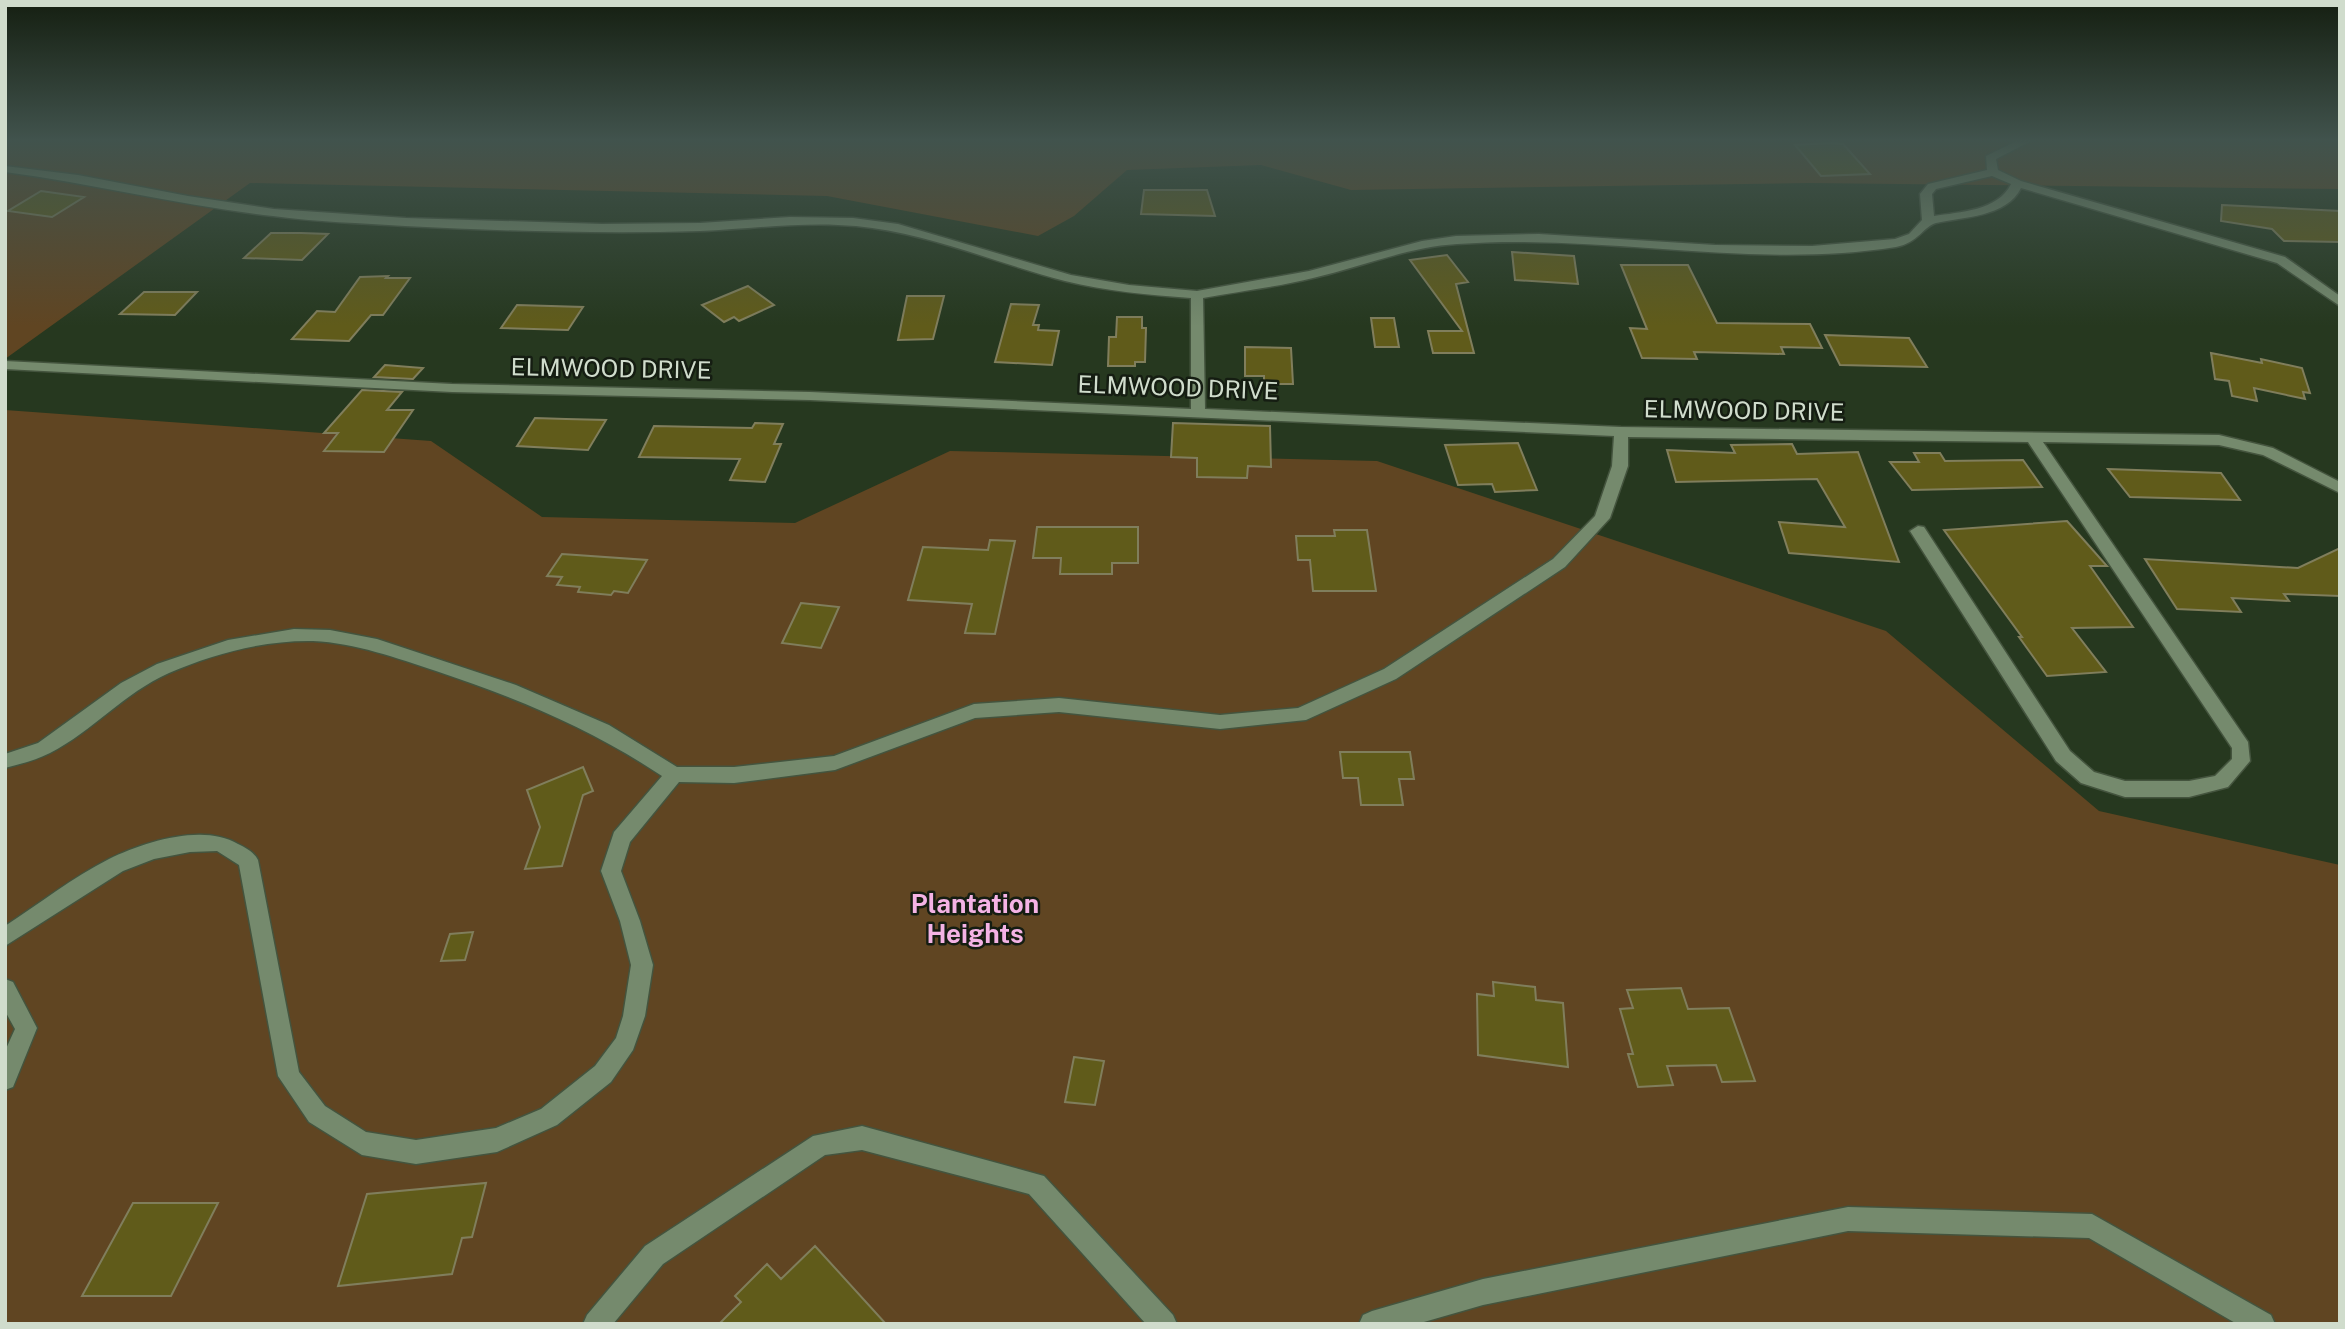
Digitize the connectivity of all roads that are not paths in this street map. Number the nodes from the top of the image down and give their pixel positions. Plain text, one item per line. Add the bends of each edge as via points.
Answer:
1 (201, 202) edge
2 (1927, 202) edge
3 (2006, 202) edge
4 (2082, 202) edge
5 (1928, 220) junction
6 (1197, 295) junction
7 (2340, 302) edge
8 (5, 365) edge
9 (1198, 411) junction
10 (1621, 432) junction
11 (2033, 438) junction
12 (2340, 488) edge
13 (1918, 531) dead end
14 (5, 761) edge
15 (674, 774) junction
16 (5, 937) edge
17 (5, 989) edge
18 (5, 1079) edge
19 (596, 1324) edge
20 (1164, 1324) edge
21 (1372, 1324) edge
22 (2262, 1324) edge

1 - 6 street via 274,213 405,222 614,228 853,222 894,227 1069,278
2 - 5 street
3 - 5 street
4 - 7 street via 2281,260
5 - 6 street via 1913,237 1897,243 1812,250 1539,238 1456,240 1310,275
6 - 9 street
8 - 9 street, ELMWOOD DRIVE via 452,388
9 - 10 street, ELMWOOD DRIVE
10 - 11 street, ELMWOOD DRIVE
10 - 15 street via 1620,466 1602,518 1559,563 1390,674 1300,715 1220,722 1059,705 974,711 835,763 734,775
11 - 12 street, ELMWOOD DRIVE via 2220,440 2268,451
11 - 13 street via 2241,747 2241,761 2221,782 2189,789 2125,789 2088,778 2063,756
14 - 15 street via 51,746 144,678 199,655 249,642 312,634 366,640 517,691 624,741
15 - 16 street via 621,838 611,871 642,965 625,1043 603,1074 549,1117 497,1140 416,1152 362,1143 317,1114 289,1076 248,860 220,843 177,846 116,865
17 - 18 street via 26,1028
19 - 20 street via 654,1255 821,1144 862,1138 1036,1184
21 - 22 street via 1483,1292 1848,1219 2092,1226

